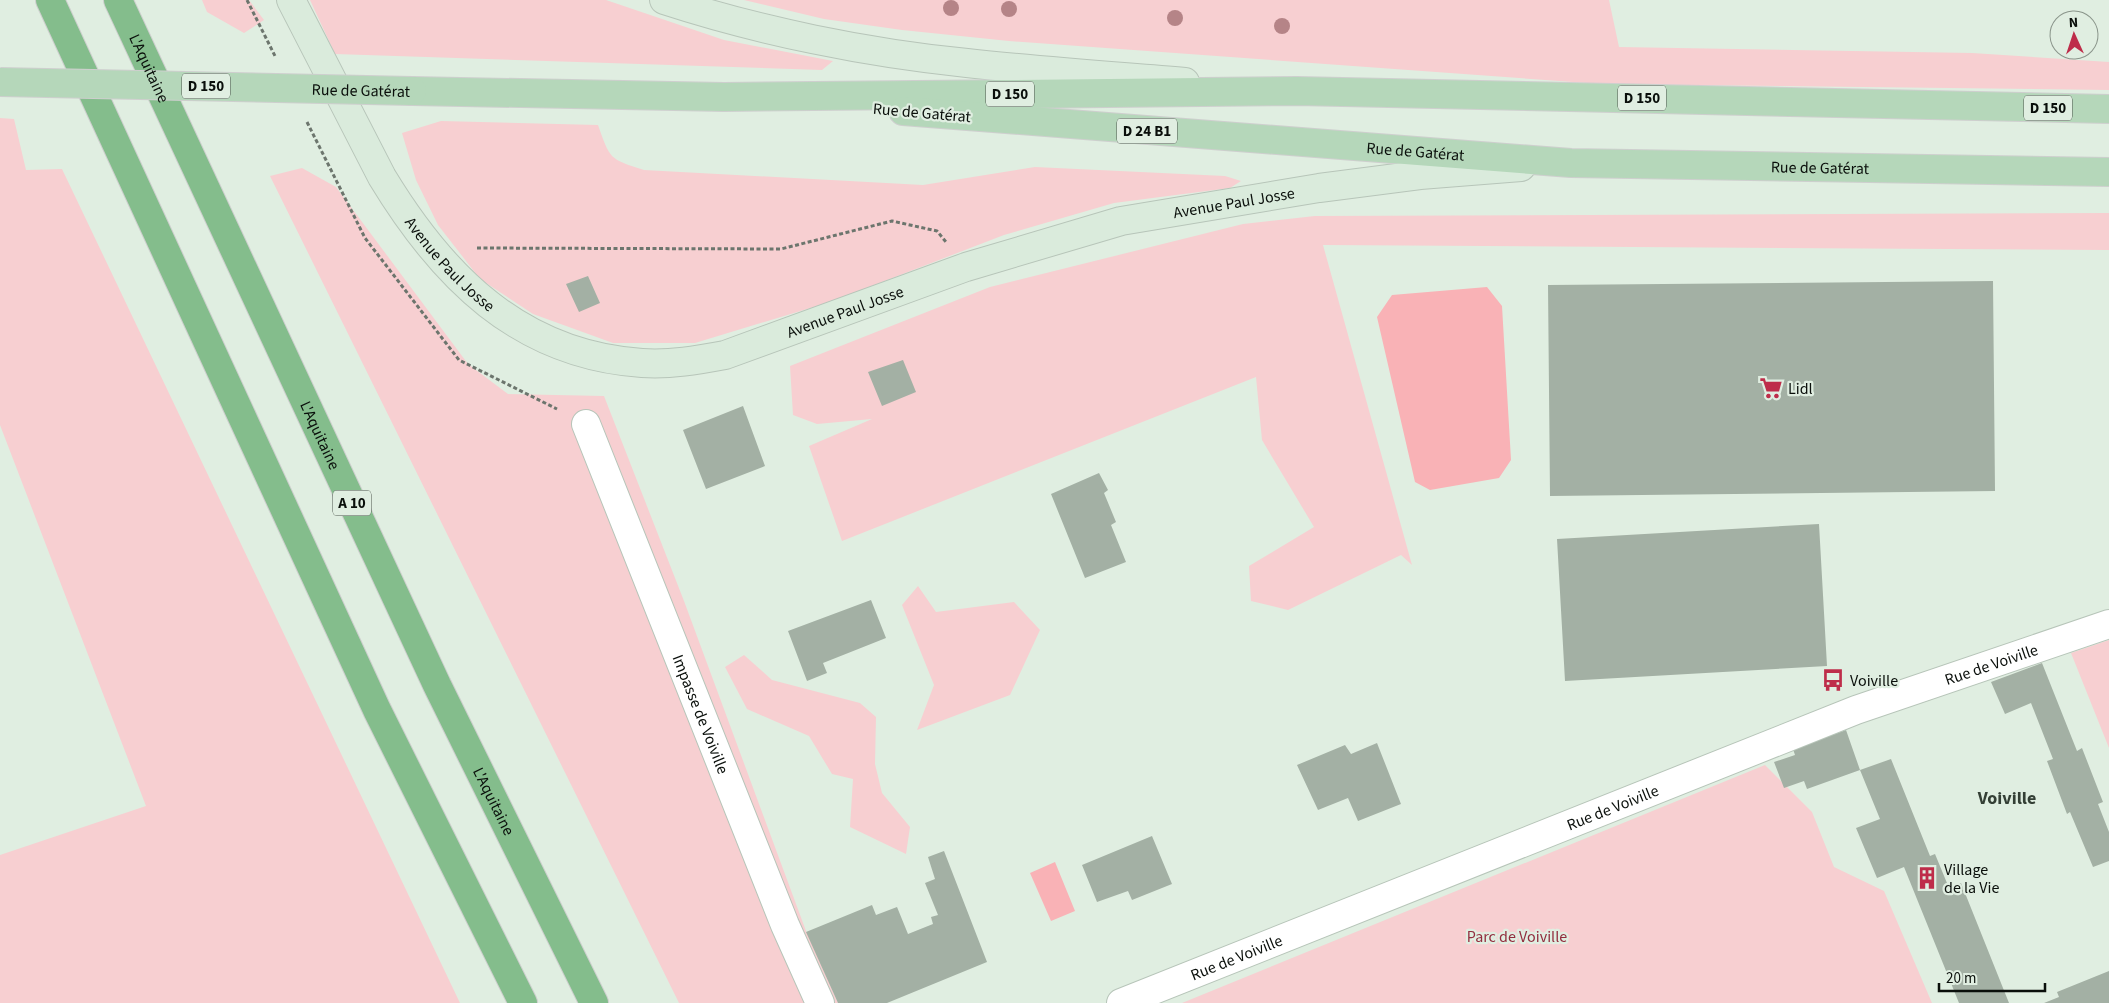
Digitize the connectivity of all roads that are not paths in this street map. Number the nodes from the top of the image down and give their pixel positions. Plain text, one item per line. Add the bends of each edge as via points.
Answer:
1 (50, 0) edge
2 (118, 0) edge
3 (292, 0) edge
4 (664, 0) edge
5 (0, 82) edge
6 (1296, 91) junction
7 (724, 96) junction
8 (2109, 109) edge
9 (1572, 163) junction
10 (2109, 172) edge
11 (586, 424) dead end
12 (2109, 624) edge
13 (523, 1003) edge
14 (594, 1003) edge
15 (820, 1003) edge
16 (1121, 1003) edge

1 - 13 highway via 377,710
2 - 14 highway, L'Aquitaine / A 10 via 437,686
3 - 9 main road, Avenue Paul Josse via 382,177 398,204 453,273 515,324 547,341 578,352 643,363 683,362 725,355 966,268 1121,221 1420,175
4 - 6 main road via 701,12 837,44 965,63
5 - 7 main road, Rue de Gatérat / D 150, bridge
6 - 7 main road, Rue de Gatérat / D 150
6 - 8 main road, Rue de Gatérat / D 150
7 - 9 main road, Rue de Gatérat / D 24 B1
9 - 10 main road, Rue de Gatérat
11 - 15 street, Impasse de Voiville via 785,925
12 - 16 street, Rue de Voiville via 1856,710

